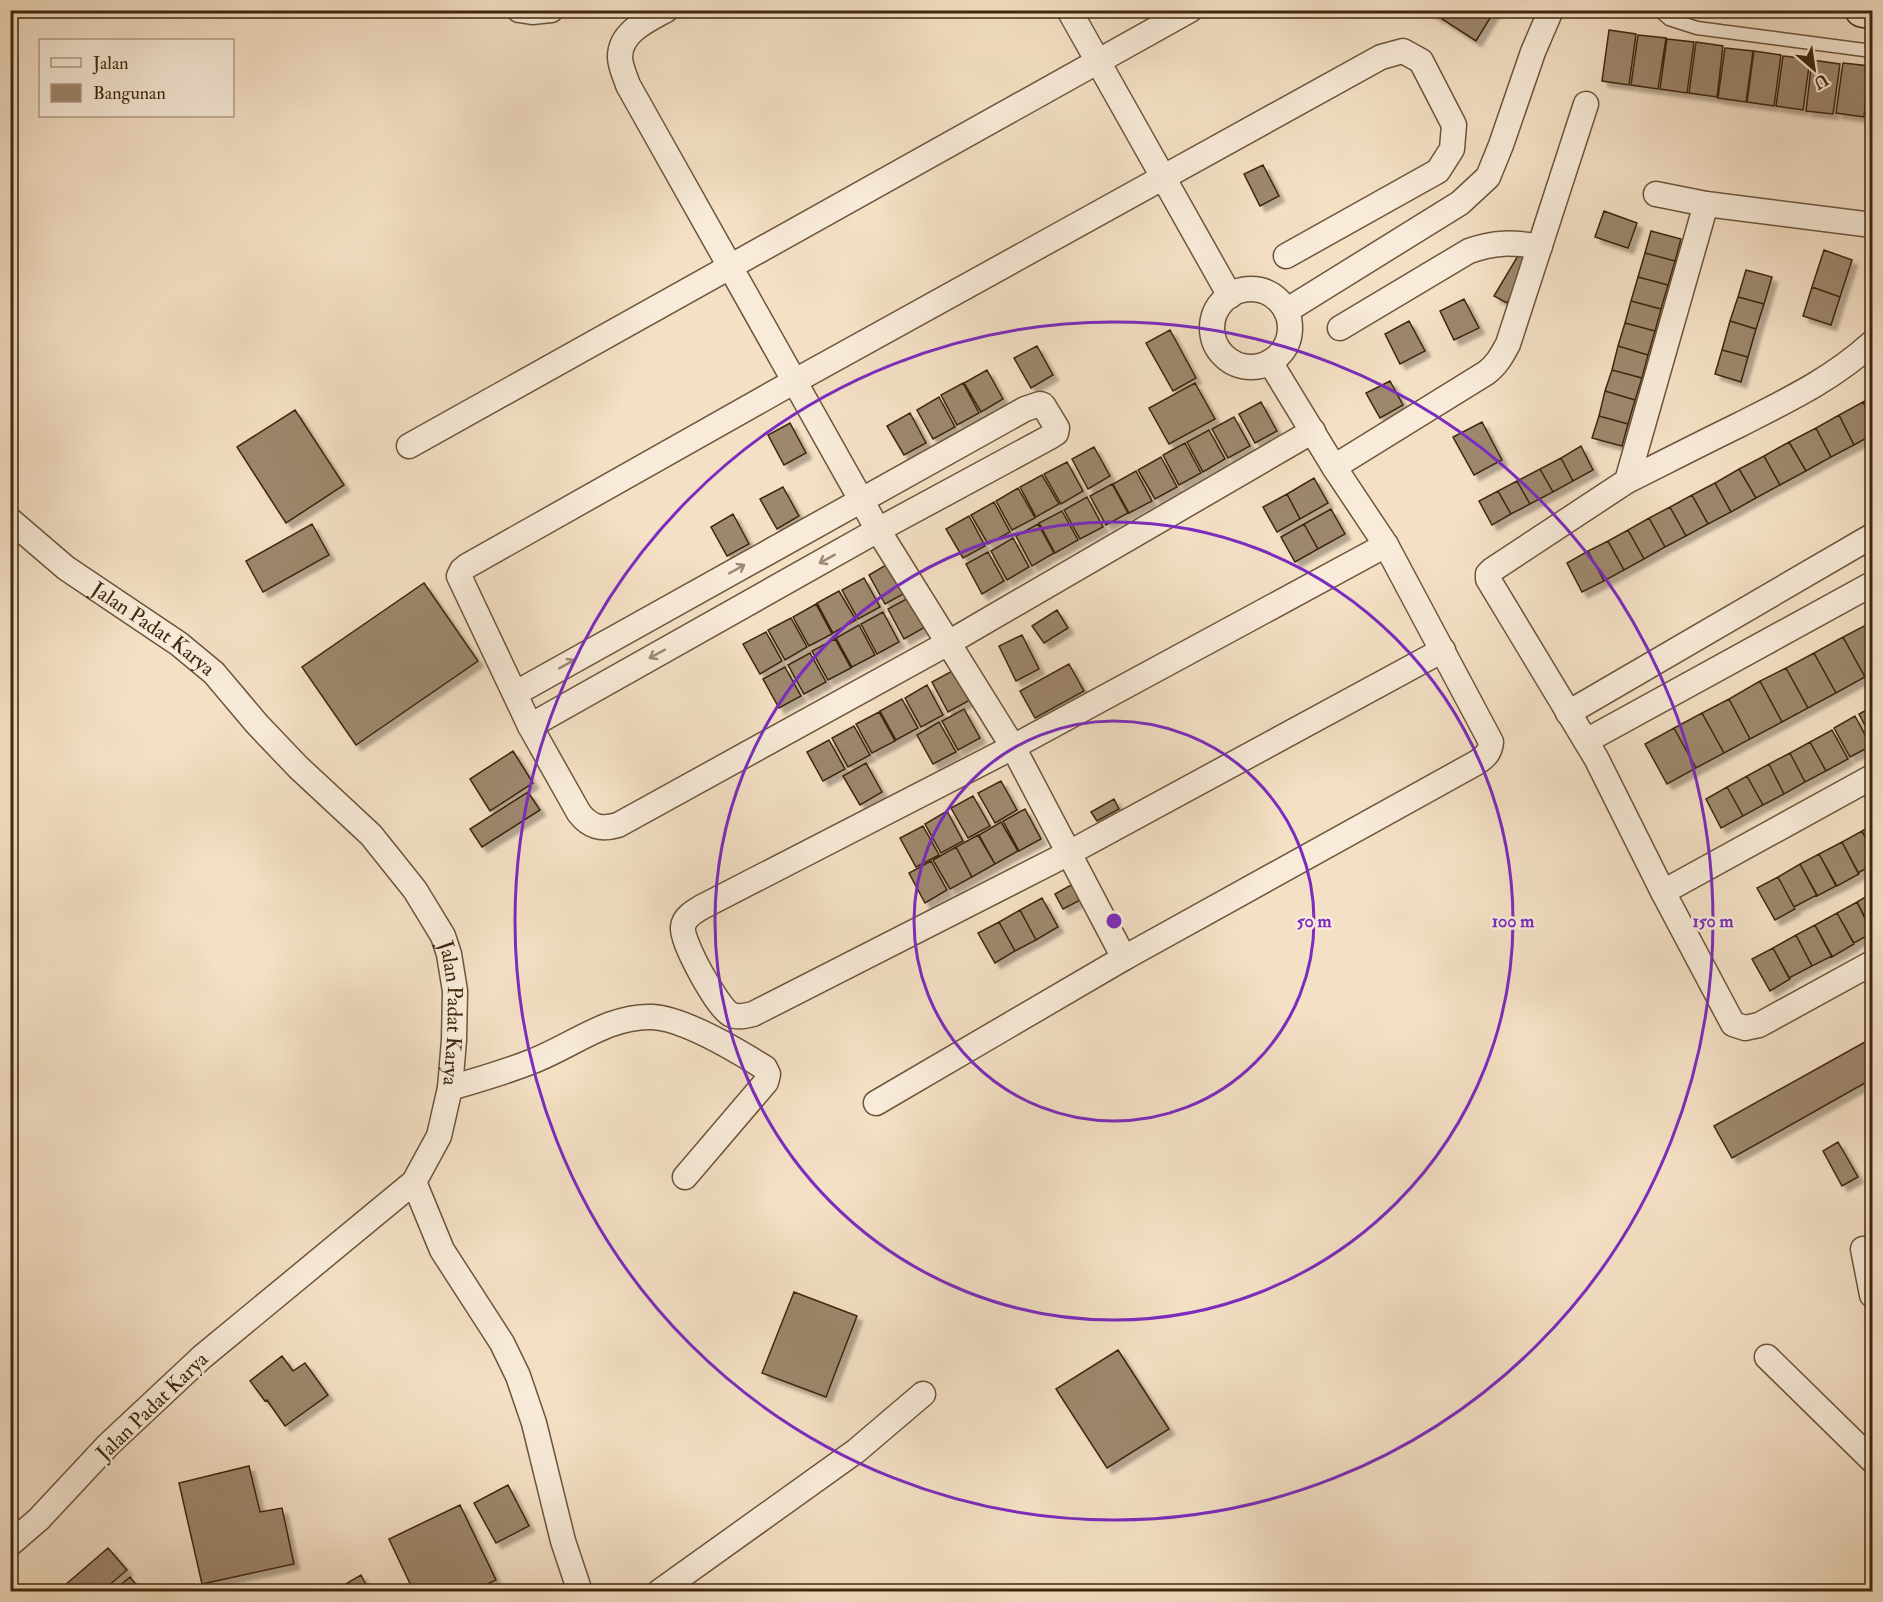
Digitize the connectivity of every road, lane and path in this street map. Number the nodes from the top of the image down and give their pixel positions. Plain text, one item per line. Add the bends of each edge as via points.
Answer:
1 (519, 10) edge
2 (551, 10) edge
3 (666, 10) edge
4 (1069, 10) edge
5 (1190, 10) edge
6 (1551, 10) edge
7 (1659, 10) edge
8 (1862, 10) edge
9 (1872, 12) edge
10 (1872, 51) edge
11 (1098, 62) junction
12 (1586, 104) dead end
13 (1163, 177) junction
14 (1656, 194) dead end
15 (1706, 204) junction
16 (1872, 225) edge
17 (1540, 246) junction
18 (1286, 256) dead end
19 (730, 267) junction
20 (1230, 296) junction
21 (1286, 311) junction
22 (1340, 328) dead end
23 (1872, 343) edge
24 (1270, 362) junction
25 (795, 381) junction
26 (1313, 431) junction
27 (410, 446) dead end
28 (1334, 467) junction
29 (1628, 481) junction
30 (861, 500) junction
31 (10, 520) edge
32 (878, 530) junction
33 (1872, 536) edge
34 (1386, 545) junction
35 (1872, 584) edge
36 (950, 642) junction
37 (1443, 650) junction
38 (516, 693) junction
39 (1568, 713) junction
40 (530, 726) junction
41 (1586, 741) junction
42 (1013, 747) junction
43 (1872, 777) edge
44 (1069, 853) junction
45 (1663, 892) junction
46 (1124, 958) junction
47 (1872, 963) edge
48 (450, 1088) junction
49 (876, 1103) dead end
50 (685, 1177) dead end
51 (414, 1182) junction
52 (1863, 1249) dead end
53 (1872, 1295) edge
54 (1767, 1357) dead end
55 (923, 1394) dead end
56 (1872, 1460) edge
57 (10, 1544) edge
58 (580, 1592) edge
59 (659, 1592) edge

1 - 2 street
3 - 19 street via 628,35 620,58 628,85
4 - 11 street
5 - 11 street
6 - 21 street via 1488,177 1460,203
7 - 10 lane via 1669,19 1697,28
8 - 9 street
11 - 13 street
11 - 19 street
12 - 17 street
13 - 18 street via 1381,57 1403,51 1421,61 1454,125 1452,149 1438,171
13 - 20 street
13 - 25 street
14 - 15 street
15 - 16 street
15 - 29 street
17 - 22 street via 1508,242 1469,251
17 - 28 street via 1508,344 1494,367
19 - 25 street
19 - 27 street
20 - 21 street via 1242,290 1255,290 1273,297
20 - 24 street via 1214,316 1212,330 1221,354 1244,366
21 - 24 street via 1290,325 1288,340
23 - 29 street via 1828,379
24 - 26 street
25 - 30 street
25 - 38 street via 462,570 459,576
26 - 28 street
26 - 36 street
28 - 34 street
29 - 39 street via 1488,574
30 - 32 street
30 - 32 street via 1025,409 1040,404 1046,407 1056,433
38 -> 30 street
31 - 48 street, Jalan Padat Karya via 66,568 214,672 298,767 371,836 415,890 443,936 449,954 455,991
32 - 36 street
32 -> 40 street
33 - 39 street
34 - 37 street
34 - 42 street
35 - 41 street
36 - 40 street via 618,825 605,828 586,822 579,813
36 - 42 street
37 - 44 street
37 - 46 street via 1491,742 1484,758
38 - 40 street
39 - 41 street
41 - 45 street
42 - 44 street
42 - 44 street via 702,908 685,920 685,943 722,1006 740,1017 753,1014
43 - 45 street
44 - 46 street
45 - 47 street via 1738,1027 1759,1025
46 - 49 street
48 - 50 street via 532,1062 601,1028 635,1017 675,1023 724,1043 765,1068 768,1074 766,1082
48 - 51 street, Jalan Padat Karya via 439,1136
51 - 57 street, Jalan Padat Karya via 202,1357
51 - 58 street via 442,1250 518,1376
52 - 53 street
54 - 56 street
55 - 59 street via 856,1451

